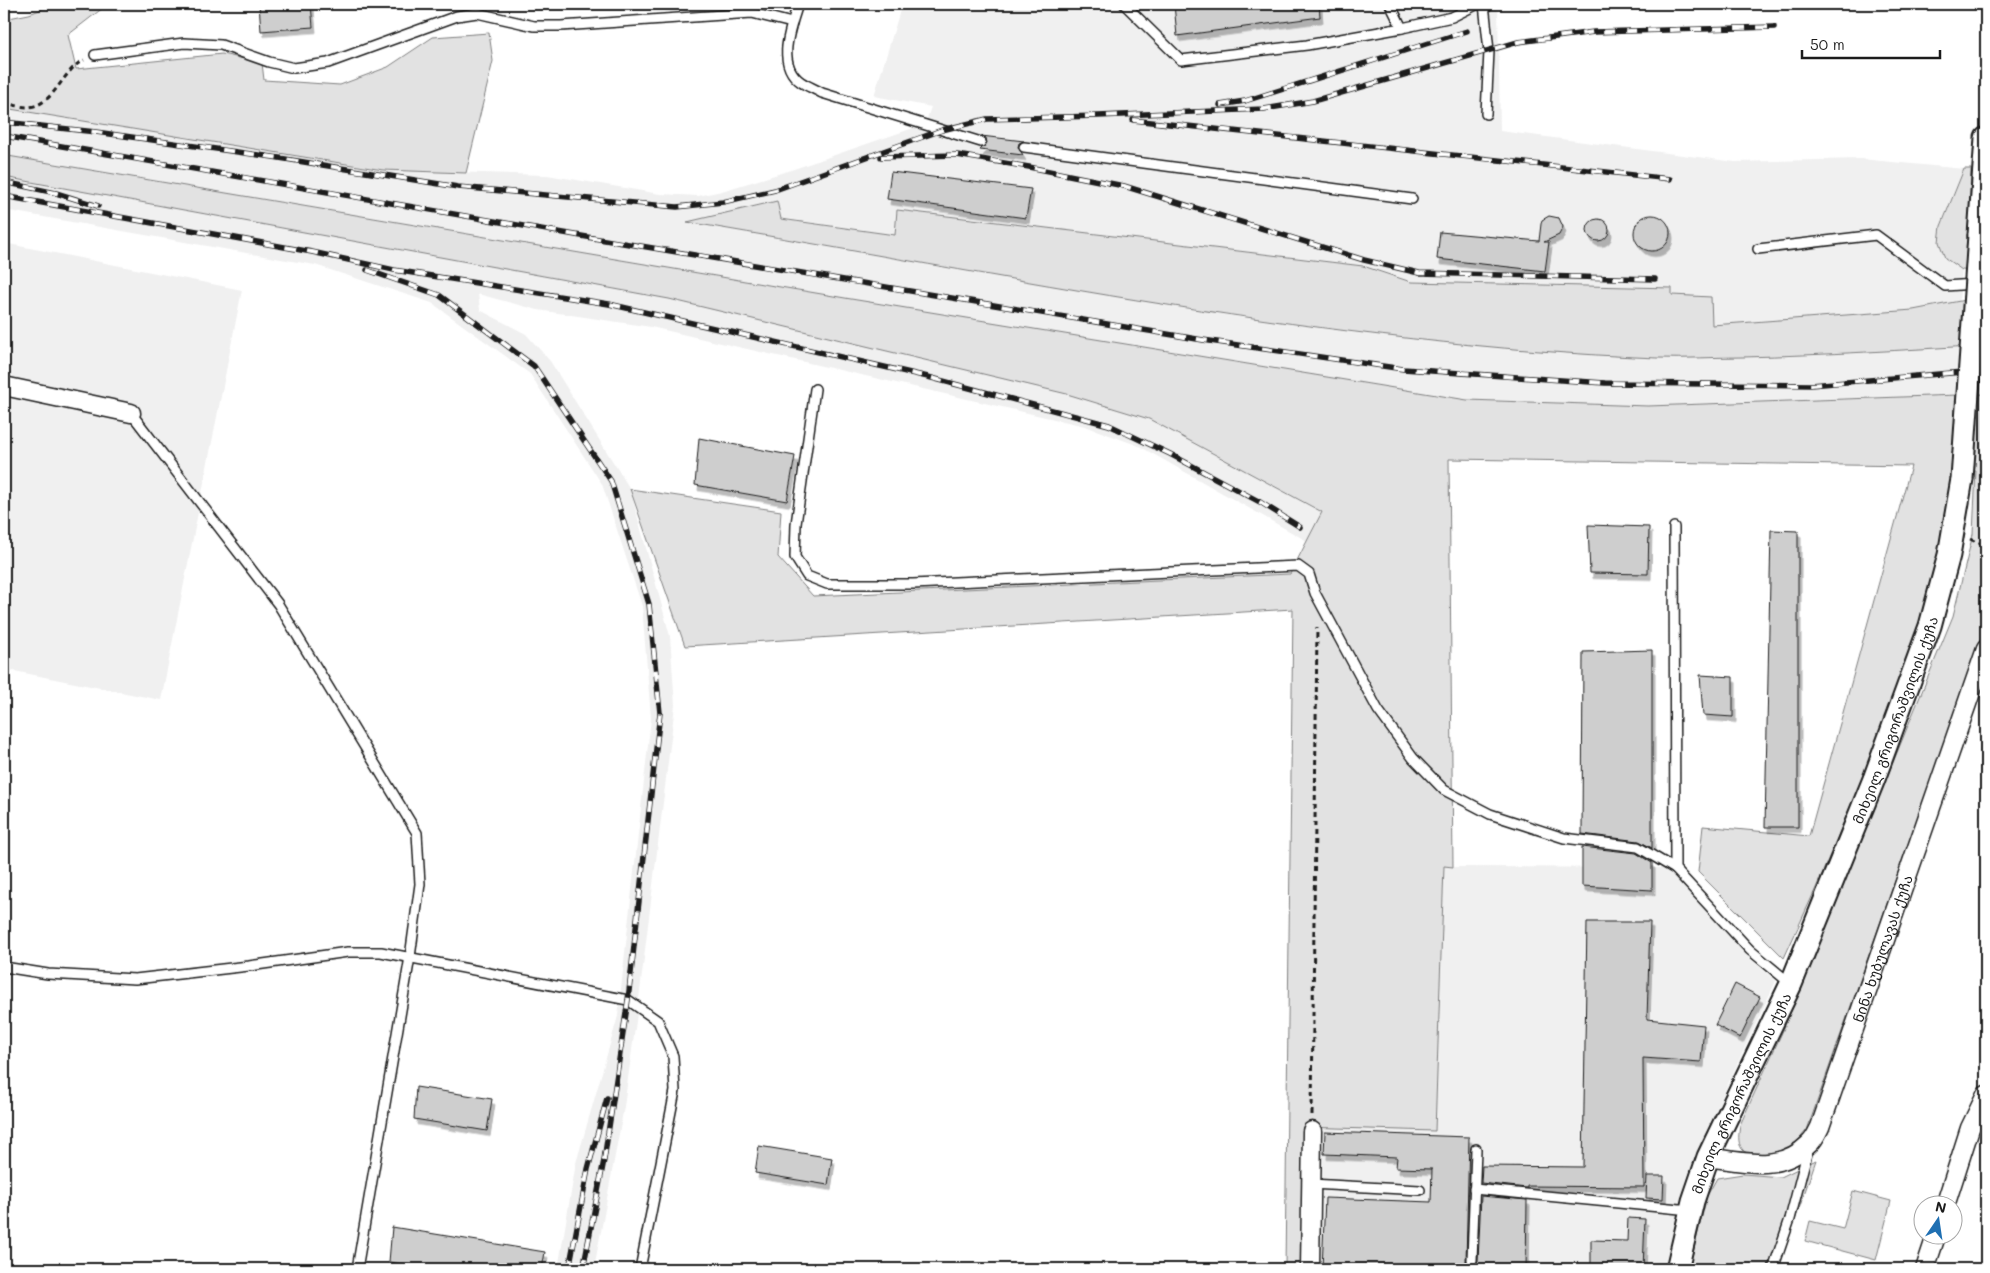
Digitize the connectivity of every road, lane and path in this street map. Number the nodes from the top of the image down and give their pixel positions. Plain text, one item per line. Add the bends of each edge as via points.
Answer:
1 (798, 4) edge
2 (1124, 4) edge
3 (1390, 4) edge
4 (1478, 4) edge
5 (1484, 4) edge
6 (792, 23) junction
7 (1402, 28) junction
8 (95, 55) joint
9 (4, 103) edge
10 (1486, 114) dead end
11 (1986, 138) edge
12 (981, 142) dead end
13 (1024, 147) dead end
14 (1412, 199) dead end
15 (1758, 249) dead end
16 (1986, 283) edge
17 (4, 386) edge
18 (815, 389) dead end
19 (131, 413) joint
20 (1674, 528) dead end
21 (1318, 626) dead end
22 (1986, 648) edge
23 (1676, 869) junction
24 (410, 957) junction
25 (4, 967) edge
26 (1791, 984) junction
27 (1986, 1095) edge
28 (1312, 1131) joint
29 (1810, 1144) junction
30 (1476, 1149) dead end
31 (1708, 1157) junction
32 (1311, 1184) junction
33 (1474, 1189) junction
34 (1420, 1190) dead end
35 (1948, 1196) edge
36 (1690, 1210) junction
37 (1933, 1246) edge
38 (1472, 1260) dead end
39 (356, 1269) edge
40 (640, 1269) edge
41 (1310, 1269) edge
42 (1677, 1269) edge
43 (1773, 1269) edge
44 (1925, 1269) edge

1 - 6 lane
2 - 7 lane via 1181,60 1307,45
3 - 7 lane
4 - 7 lane via 1452,17
5 - 10 lane via 1489,50
6 - 8 lane via 752,12 534,26 477,13 457,16 328,63 294,68 221,45 184,43
6 - 12 lane via 785,48 790,69 799,81 822,93
8 - 9 path via 71,70 43,102 29,107
11 - 26 street, მიხეილ გრიგორაშვილის ქუჩა, bridge via 1962,479 1949,555 1930,626 1874,780
13 - 14 lane
15 - 16 lane via 1876,235 1946,286
17 - 19 street
18 - 23 lane via 796,524 795,557 807,576 827,584 913,584 1298,566 1310,574 1315,593 1378,710 1413,758 1444,790 1490,814 1564,838 1638,847
19 - 24 lane via 278,604 417,833 420,884
20 - 23 lane
21 - 28 path
22 - 29 street, ნინა ხუბულავას ქუჩა via 1820,1127
23 - 26 lane via 1750,950
24 - 25 lane via 381,952 348,952 135,979 48,974
24 - 39 lane
24 - 40 lane via 628,1000 658,1021 673,1056 675,1091
26 - 31 street, მიხეილ გრიგორაშვილის ქუჩა
27 - 35 street via 1970,1128
28 - 32 street
29 - 31 street via 1792,1156 1759,1165
29 - 43 lane
30 - 33 lane
31 - 36 street, მიხეილ გრიგორაშვილის ქუჩა
32 - 34 lane
32 - 41 street
33 - 36 lane
33 - 38 lane
36 - 42 street, მიხეილ გრიგორაშვილის ქუჩა
37 - 44 street

